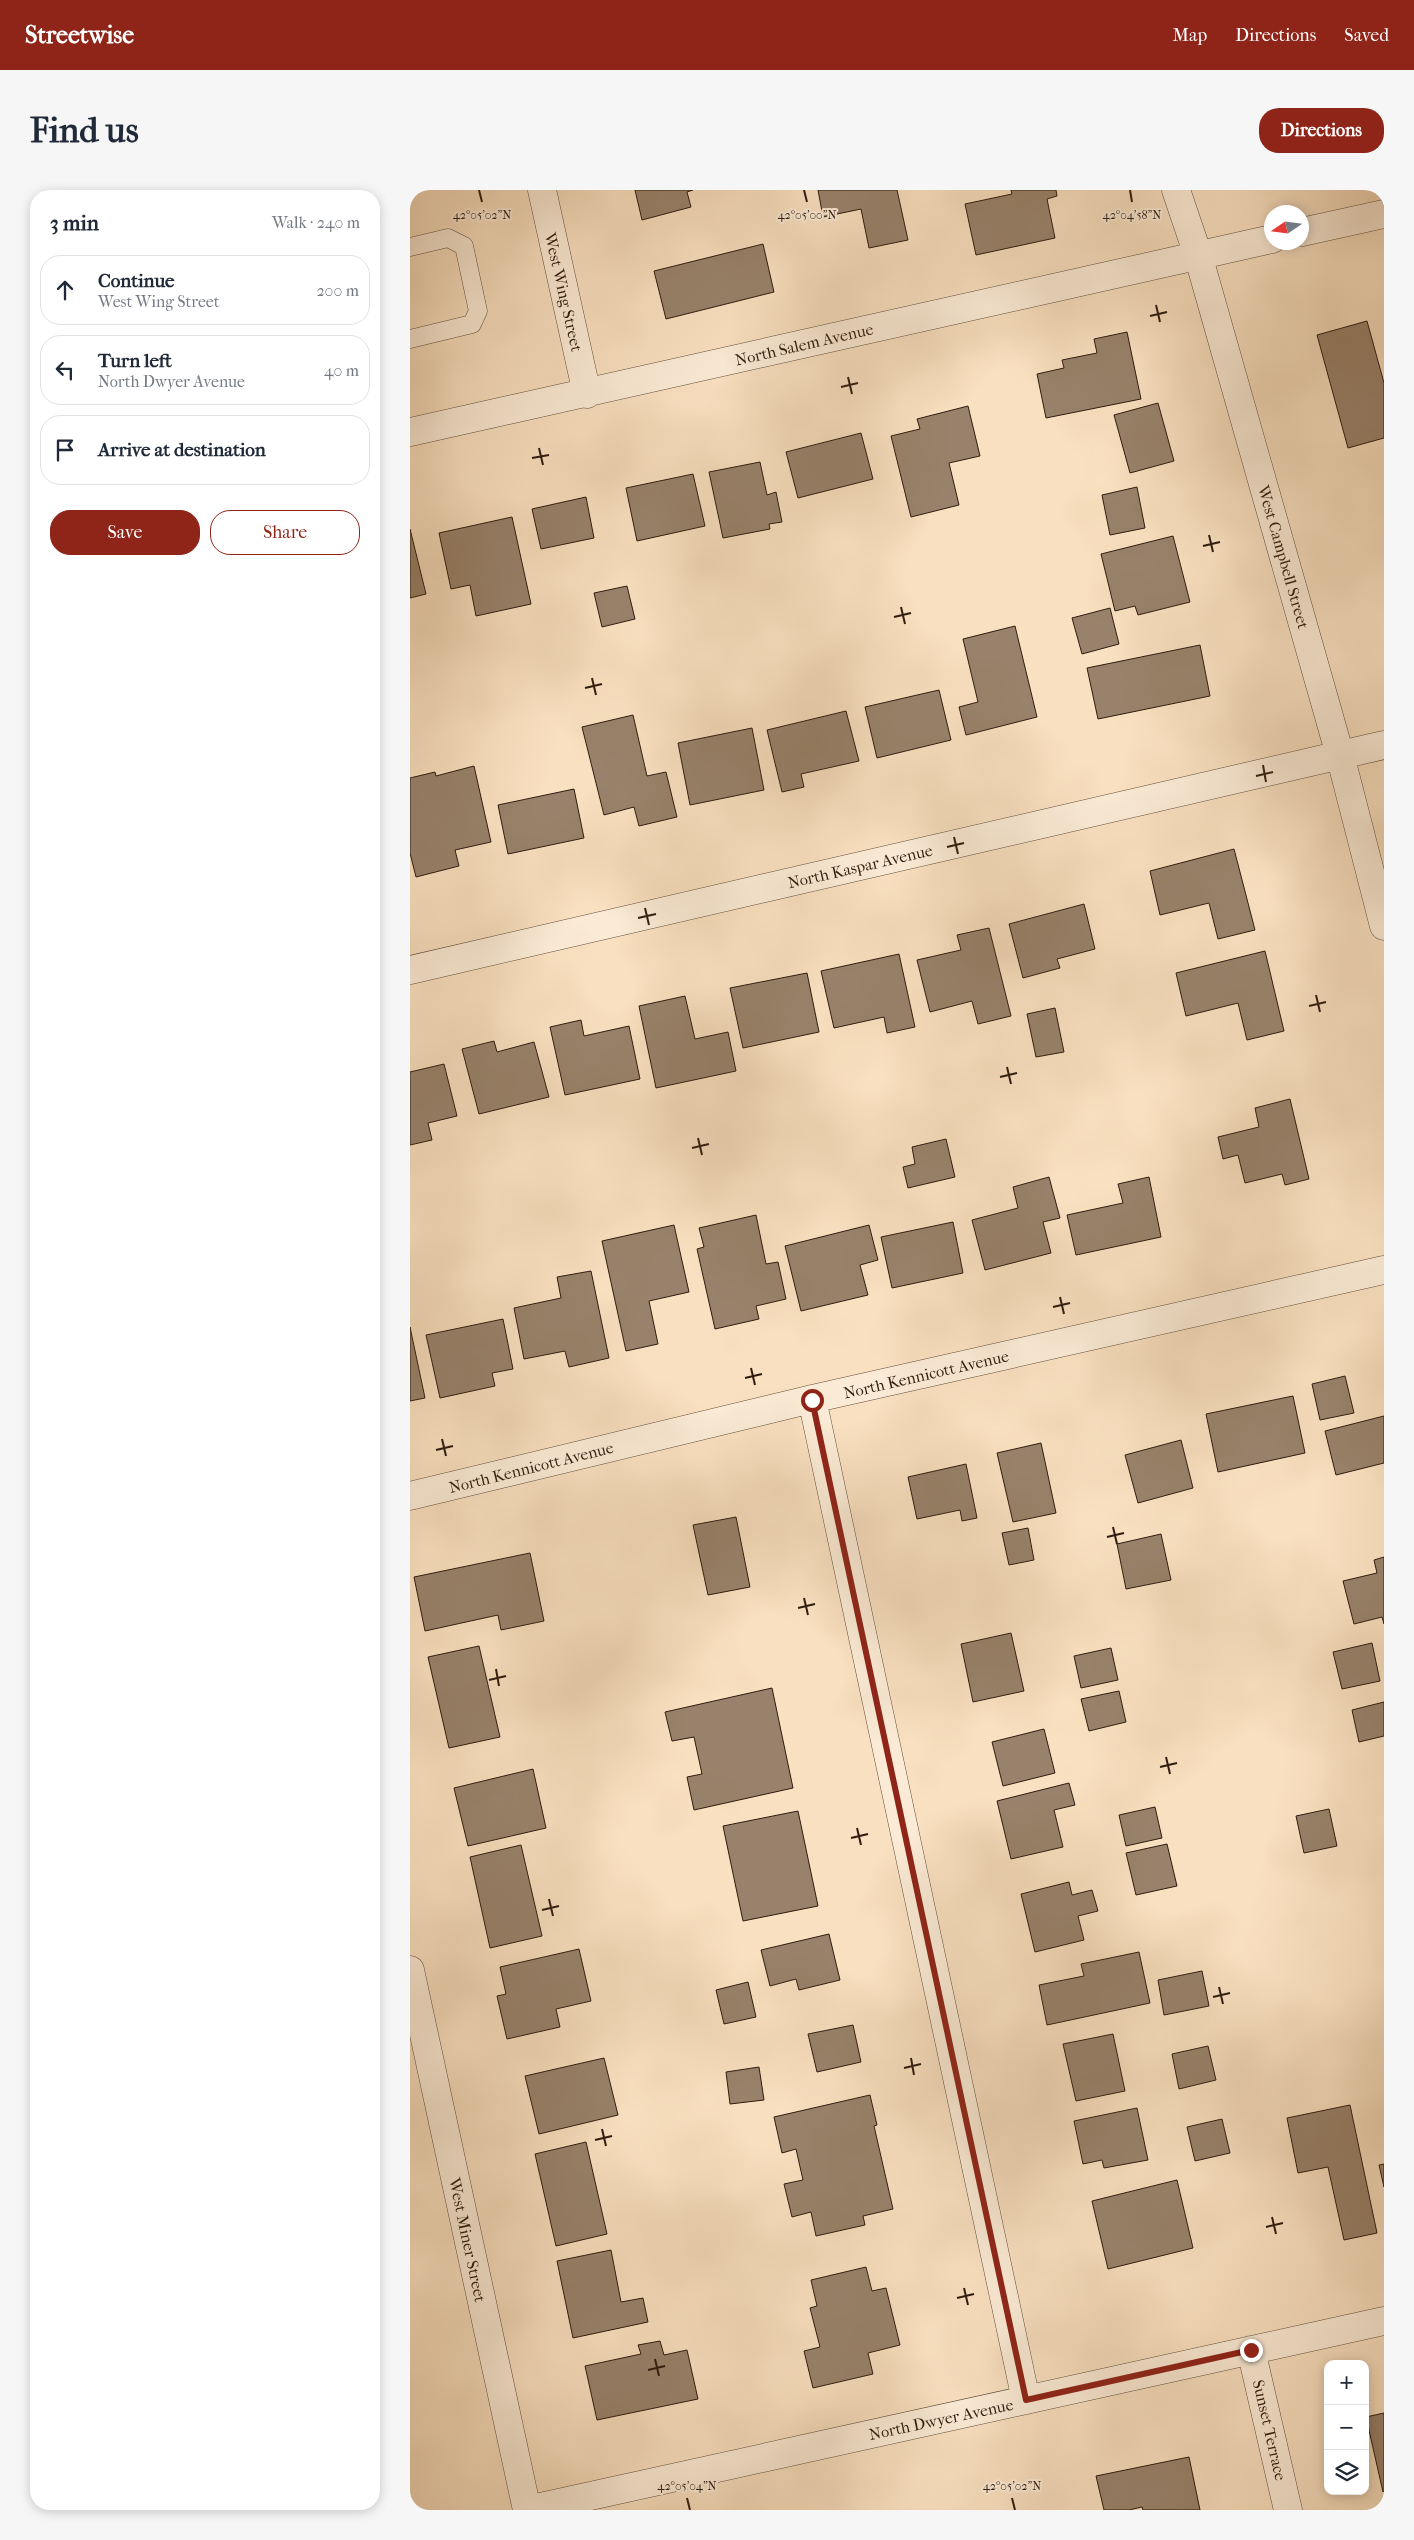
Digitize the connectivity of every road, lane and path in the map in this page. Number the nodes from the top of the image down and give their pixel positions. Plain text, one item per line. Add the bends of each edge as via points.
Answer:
1 (542, 190) edge
2 (1176, 190) edge
3 (1384, 214) edge
4 (1309, 230) edge
5 (1264, 241) edge
6 (410, 247) edge
7 (1198, 255) junction
8 (410, 339) edge
9 (587, 394) junction
10 (410, 432) edge
11 (1384, 745) edge
12 (1340, 755) junction
13 (1384, 926) edge
14 (410, 970) edge
15 (1384, 1270) edge
16 (812, 1400) junction
17 (410, 1496) edge
18 (410, 1970) edge
19 (415, 2020) edge
20 (1384, 2321) edge
21 (1251, 2350) junction
22 (1026, 2400) junction
23 (527, 2510) edge
24 (1288, 2510) edge

1 - 9 street, West Wing Street
2 - 7 street, West Campbell Street
3 - 4 street
5 - 7 street, North Salem Avenue
6 - 8 lane via 448,238 464,246 478,311 472,324
7 - 9 street, North Salem Avenue
7 - 12 street, West Campbell Street
9 - 10 street, North Salem Avenue
11 - 12 street, North Kaspar Avenue
12 - 13 street, West Campbell Street
12 - 14 street, North Kaspar Avenue
15 - 16 street, North Kennicott Avenue
16 - 17 street, North Kennicott Avenue
16 - 22 street
18 - 19 street, West Miner Street
19 - 23 street, West Miner Street
20 - 21 street, North Dwyer Avenue
21 - 22 street, North Dwyer Avenue
21 - 24 street, Sunset Terrace
22 - 23 street, North Dwyer Avenue

